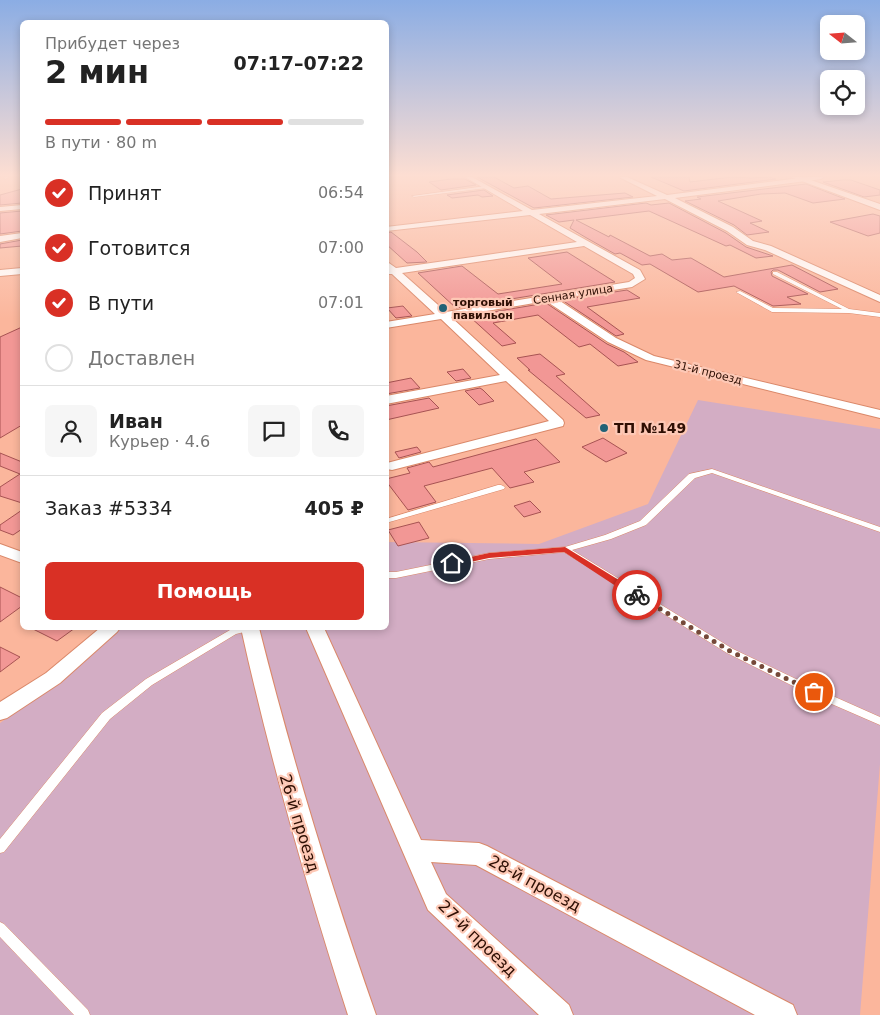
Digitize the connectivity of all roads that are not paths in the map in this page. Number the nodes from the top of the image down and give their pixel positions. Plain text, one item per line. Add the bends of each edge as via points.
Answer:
1 (426, 224) edge
2 (554, 224) edge
3 (721, 224) edge
4 (389, 229) edge
5 (20, 236) edge
6 (0, 239) edge
7 (586, 243) junction
8 (389, 269) edge
9 (20, 270) edge
10 (0, 273) edge
11 (775, 273) dead end
12 (738, 292) dead end
13 (548, 298) junction
14 (880, 298) edge
15 (849, 311) junction
16 (443, 315) junction
17 (880, 315) edge
18 (389, 324) edge
19 (509, 377) junction
20 (389, 399) edge
21 (880, 414) edge
22 (392, 466) dead end
23 (501, 487) dead end
24 (389, 521) edge
25 (880, 530) edge
26 (0, 549) edge
27 (565, 549) junction
28 (20, 557) edge
29 (389, 575) edge
30 (108, 630) edge
31 (241, 630) edge
32 (250, 630) edge
33 (316, 630) edge
34 (0, 712) edge
35 (880, 721) edge
36 (0, 848) edge
37 (414, 850) junction
38 (0, 928) edge
39 (83, 1015) edge
40 (362, 1015) edge
41 (559, 1015) edge
42 (783, 1015) edge

1 - 4 street
2 - 7 street
3 - 14 street via 750,243
5 - 6 street
7 - 8 street
7 - 13 street, Сенная улица via 637,272 640,279 632,284
8 - 16 street
9 - 10 street
11 - 15 lane
12 - 15 lane via 772,310
13 - 16 street, Сенная улица
13 - 21 street, 31-й проезд via 612,340 650,358
15 - 17 lane
16 - 18 street, Сенная улица
16 - 19 street
19 - 20 street
19 - 22 street via 558,423
23 - 24 lane
25 - 27 lane via 712,471 692,476 643,523
26 - 28 street
27 - 29 lane via 489,556
27 - 35 lane via 730,651
30 - 34 street via 52,678
31 - 36 lane via 232,632 149,682 106,716
32 - 40 street, 26-й проезд via 288,783
33 - 37 street
37 - 41 street, 27-й проезд via 437,902
37 - 42 street, 28-й проезд via 479,854
38 - 39 lane

